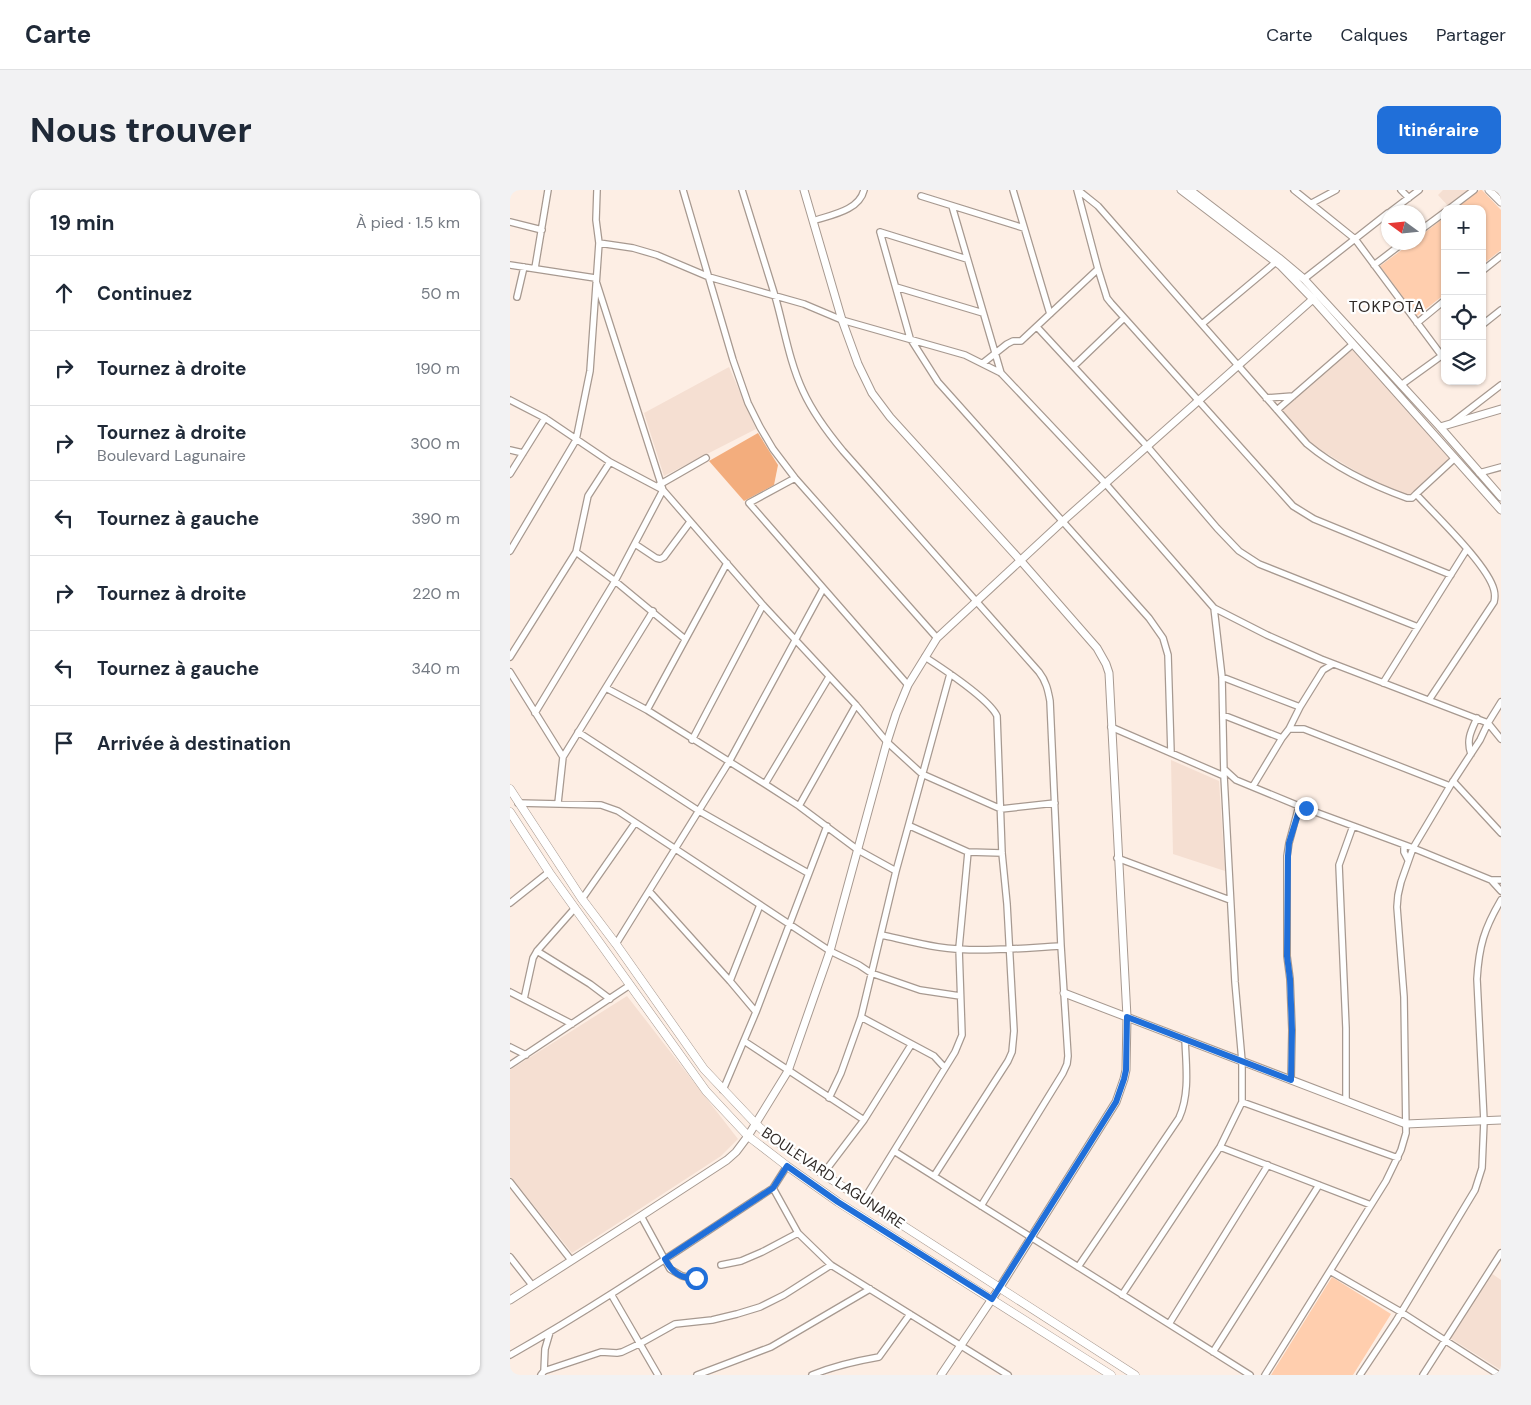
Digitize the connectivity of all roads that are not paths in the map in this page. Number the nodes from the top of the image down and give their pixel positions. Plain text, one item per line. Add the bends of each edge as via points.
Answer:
1 (548, 190) edge
2 (597, 190) edge
3 (683, 190) edge
4 (742, 190) edge
5 (804, 190) edge
6 (864, 190) edge
7 (1013, 190) edge
8 (1078, 190) edge
9 (1182, 190) edge
10 (1190, 190) edge
11 (1294, 190) edge
12 (1336, 190) edge
13 (1401, 190) edge
14 (1419, 190) edge
15 (1474, 190) edge
16 (1489, 190) edge
17 (921, 196) dead end
18 (1408, 198) junction
19 (1501, 202) edge
20 (1312, 203) junction
21 (1399, 205) edge
22 (1454, 205) edge
23 (952, 206) junction
24 (1441, 215) edge
25 (1381, 219) edge
26 (813, 221) junction
27 (510, 222) edge
28 (1426, 226) edge
29 (1024, 228) junction
30 (542, 230) junction
31 (1355, 239) junction
32 (598, 243) junction
33 (1394, 250) edge
34 (1501, 256) edge
35 (967, 259) junction
36 (1276, 262) junction
37 (510, 265) edge
38 (1374, 266) junction
39 (1486, 267) edge
40 (524, 268) junction
41 (535, 268) junction
42 (1098, 270) junction
43 (709, 277) junction
44 (595, 278) junction
45 (1304, 279) junction
46 (896, 287) junction
47 (775, 296) junction
48 (517, 297) dead end
49 (1313, 299) junction
50 (1441, 303) edge
51 (1501, 310) edge
52 (983, 313) junction
53 (1050, 314) junction
54 (1123, 318) junction
55 (842, 320) junction
56 (1486, 322) edge
57 (1416, 323) junction
58 (1202, 324) junction
59 (1037, 327) junction
60 (910, 338) junction
61 (1353, 344) junction
62 (1441, 353) edge
63 (996, 354) junction
64 (1441, 356) edge
65 (983, 363) junction
66 (1238, 364) junction
67 (1074, 366) junction
68 (1002, 373) junction
69 (1401, 385) junction
70 (1501, 386) edge
71 (1293, 396) junction
72 (1266, 398) junction
73 (510, 400) edge
74 (1197, 401) junction
75 (1501, 409) edge
76 (1277, 410) junction
77 (545, 418) junction
78 (1451, 424) junction
79 (1440, 427) junction
80 (576, 440) junction
81 (1147, 446) junction
82 (510, 450) edge
83 (523, 453) junction
84 (706, 458) dead end
85 (1455, 458) junction
86 (610, 462) junction
87 (1501, 466) edge
88 (1479, 473) junction
89 (510, 474) edge
90 (795, 478) junction
91 (1106, 483) junction
92 (661, 486) junction
93 (1416, 494) junction
94 (1501, 497) edge
95 (1501, 510) edge
96 (1063, 521) junction
97 (690, 522) junction
98 (635, 544) junction
99 (1467, 549) junction
100 (510, 551) edge
101 (576, 552) junction
102 (1021, 561) junction
103 (727, 563) junction
104 (1451, 575) junction
105 (615, 581) junction
106 (823, 589) junction
107 (976, 602) junction
108 (763, 605) junction
109 (1214, 608) junction
110 (653, 611) junction
111 (1418, 627) junction
112 (937, 638) junction
113 (686, 639) junction
114 (795, 641) junction
115 (510, 656) edge
116 (926, 657) junction
117 (1321, 659) junction
118 (1334, 664) junction
119 (1323, 670) junction
120 (510, 672) edge
121 (950, 674) junction
122 (828, 677) junction
123 (1222, 677) junction
124 (1383, 682) junction
125 (908, 686) junction
126 (606, 688) junction
127 (1429, 700) junction
128 (1501, 702) edge
129 (856, 705) junction
130 (1300, 706) junction
131 (647, 710) junction
132 (535, 713) junction
133 (1223, 715) junction
134 (1294, 718) junction
135 (1477, 718) junction
136 (1488, 722) junction
137 (1112, 727) junction
138 (1289, 729) junction
139 (1304, 729) junction
140 (578, 732) junction
141 (1282, 738) junction
142 (1501, 739) edge
143 (692, 740) junction
144 (886, 742) junction
145 (1171, 753) junction
146 (1471, 754) junction
147 (563, 757) junction
148 (728, 762) junction
149 (1224, 769) junction
150 (922, 774) junction
151 (1224, 776) junction
152 (1236, 780) junction
153 (1452, 783) junction
154 (765, 784) junction
155 (1225, 784) junction
156 (1253, 786) junction
157 (510, 789) edge
158 (518, 802) junction
159 (558, 803) junction
160 (1055, 803) junction
161 (799, 806) junction
162 (1299, 806) junction
163 (1306, 808) junction
164 (1001, 809) junction
165 (699, 811) junction
166 (510, 812) edge
167 (1298, 814) junction
168 (635, 823) junction
169 (827, 826) junction
170 (910, 826) junction
171 (1353, 826) junction
172 (1501, 833) edge
173 (1404, 845) junction
174 (1414, 848) junction
175 (675, 850) junction
176 (858, 850) junction
177 (968, 852) junction
178 (1002, 853) junction
179 (1118, 858) junction
180 (1408, 860) junction
181 (550, 872) junction
182 (896, 872) junction
183 (808, 874) junction
184 (1491, 880) junction
185 (1501, 880) edge
186 (649, 891) junction
187 (1501, 891) edge
188 (582, 899) junction
189 (1230, 900) junction
190 (1501, 900) edge
191 (510, 903) edge
192 (760, 905) junction
193 (575, 908) junction
194 (790, 926) junction
195 (882, 935) junction
196 (616, 944) junction
197 (1061, 946) junction
198 (959, 948) junction
199 (1009, 949) junction
200 (537, 951) junction
201 (830, 951) junction
202 (871, 973) junction
203 (730, 980) junction
204 (630, 985) junction
205 (510, 992) edge
206 (1064, 993) junction
207 (960, 996) junction
208 (524, 999) junction
209 (610, 999) junction
210 (756, 1012) junction
211 (861, 1017) junction
212 (1127, 1017) junction
213 (572, 1024) junction
214 (1185, 1039) junction
215 (744, 1041) junction
216 (911, 1045) junction
217 (510, 1047) edge
218 (526, 1054) junction
219 (1242, 1061) junction
220 (510, 1065) edge
221 (945, 1068) junction
222 (788, 1071) junction
223 (1291, 1080) junction
224 (723, 1090) junction
225 (829, 1098) junction
226 (1346, 1101) junction
227 (1242, 1102) junction
228 (864, 1120) junction
229 (1501, 1120) edge
230 (1484, 1121) junction
231 (756, 1124) junction
232 (1406, 1124) junction
233 (748, 1136) junction
234 (1220, 1147) junction
235 (894, 1151) junction
236 (1398, 1158) junction
237 (787, 1166) junction
238 (1268, 1166) junction
239 (822, 1174) junction
240 (934, 1176) junction
241 (510, 1182) edge
242 (1319, 1185) junction
243 (773, 1188) junction
244 (863, 1201) junction
245 (1371, 1205) junction
246 (981, 1206) junction
247 (641, 1216) junction
248 (798, 1232) junction
249 (1031, 1237) junction
250 (1501, 1253) edge
251 (510, 1257) edge
252 (665, 1259) junction
253 (571, 1260) junction
254 (721, 1265) dead end
255 (831, 1265) junction
256 (1078, 1267) junction
257 (1330, 1271) junction
258 (696, 1278) dead end
259 (532, 1285) junction
260 (1000, 1287) junction
261 (870, 1289) junction
262 (611, 1294) junction
263 (1122, 1295) junction
264 (992, 1299) junction
265 (510, 1300) edge
266 (1400, 1312) junction
267 (910, 1314) junction
268 (1169, 1324) junction
269 (550, 1332) junction
270 (1445, 1341) junction
271 (641, 1344) junction
272 (961, 1346) junction
273 (1213, 1352) junction
274 (510, 1355) edge
275 (542, 1373) edge
276 (658, 1375) edge
277 (697, 1375) edge
278 (812, 1375) edge
279 (941, 1375) edge
280 (1008, 1375) edge
281 (1111, 1375) edge
282 (1135, 1375) edge
283 (1250, 1375) edge
284 (1265, 1375) edge
285 (1360, 1375) edge
286 (1423, 1375) edge
287 (1499, 1375) edge

1 - 30 street
2 - 32 street
3 - 43 street
4 - 47 street
5 - 26 street
6 - 26 street via 850,208
7 - 29 street
8 - 42 street
8 - 58 street via 1098,206
9 - 36 street
10 - 45 street
11 - 20 street
12 - 20 street
13 - 18 street
14 - 18 street
15 - 22 street
16 - 19 street
17 - 23 street
18 - 21 street
20 - 31 street
23 - 29 street
23 - 35 street
24 - 28 street
25 - 31 street
26 - 55 street
27 - 30 street
29 - 53 street
30 - 41 street
31 - 38 street
31 - 45 street
32 - 43 street via 657,254
32 - 44 street
33 - 38 street
34 - 39 street
35 - 46 street via 880,232
35 - 52 street
36 - 49 street
36 - 58 street
37 - 40 street
38 - 57 street
40 - 41 street
40 - 48 street
41 - 44 street
42 - 53 street
42 - 54 street via 1108,298
43 - 47 street
43 - 90 street via 748,402 773,449
44 - 80 street via 590,371
44 - 92 street
45 - 69 street
46 - 52 street
46 - 60 street
47 - 55 street
47 - 107 street via 798,378 828,433
49 - 61 street
49 - 66 street
50 - 57 street
51 - 56 street
52 - 63 street
53 - 59 street
54 - 67 street
54 - 74 street
55 - 60 street
55 - 102 street via 865,380 881,406
57 - 62 street
58 - 66 street
59 - 63 street via 1021,341 1010,342
59 - 67 street
60 - 65 street
60 - 96 street via 938,382
61 - 71 street
61 - 85 street
63 - 65 street
63 - 68 street
64 - 69 street
65 - 68 street
66 - 72 street
66 - 74 street
67 - 81 street
68 - 91 street
69 - 79 street
70 - 78 street
71 - 72 street
71 - 76 street
72 - 76 street
73 - 77 street
74 - 81 street
74 - 104 street via 1293,506 1314,519
75 - 78 street
76 - 93 street via 1307,444 1326,459 1380,488 1409,499
77 - 80 street
77 - 83 street
78 - 79 street
79 - 88 street
80 - 86 street
80 - 100 street
81 - 91 street
81 - 111 street via 1239,551 1259,564
82 - 83 street
83 - 89 street
84 - 92 street
85 - 93 street
85 - 95 street
86 - 92 street
86 - 101 street via 588,496
87 - 88 street
88 - 94 street
90 - 106 street via 749,503
90 - 112 street
91 - 96 street
91 - 109 street
92 - 97 street
92 - 98 street
93 - 99 street
96 - 102 street
96 - 145 street via 1163,638 1169,664
97 - 98 street via 660,559
97 - 103 street
98 - 105 street
99 - 104 street
99 - 127 street via 1488,576 1494,602
101 - 105 street
101 - 115 street
102 - 107 street
102 - 137 street via 1102,656 1109,673
103 - 108 street
103 - 113 street
104 - 111 street
105 - 110 street
105 - 132 street
106 - 114 street
106 - 125 street
107 - 112 street
107 - 160 street via 1045,680 1050,701
108 - 114 street
108 - 143 street
109 - 117 street
109 - 123 street
110 - 113 street
110 - 126 street
111 - 124 street
112 - 116 street
113 - 131 street
114 - 122 street
114 - 148 street
116 - 121 street
116 - 125 street
117 - 118 street
117 - 119 street
118 - 119 street
118 - 124 street
119 - 130 street
120 - 132 street
121 - 150 street
121 - 164 street via 992,707 997,716
122 - 129 street
122 - 154 street
123 - 130 street
123 - 133 street
124 - 127 street
125 - 144 street
126 - 131 street
126 - 140 street
127 - 135 street
128 - 136 street
129 - 144 street
129 - 161 street
130 - 134 street
131 - 143 street
132 - 147 street
133 - 141 street
133 - 149 street
134 - 138 street
134 - 139 street
135 - 136 street
135 - 146 street via 1469,737
136 - 142 street
136 - 146 street
137 - 145 street
137 - 179 street
138 - 139 street
138 - 141 street
139 - 153 street
140 - 147 street
140 - 165 street
141 - 156 street
143 - 148 street
144 - 150 street
144 - 176 street
145 - 151 street
146 - 153 street
147 - 159 street
148 - 154 street
148 - 165 street
149 - 151 street
149 - 152 street
150 - 164 street
150 - 170 street
151 - 155 street
152 - 155 street
152 - 156 street
153 - 172 street
153 - 174 street
154 - 161 street
155 - 189 street
156 - 162 street
157 - 158 main road, BOULEVARD LAGUNAIRE
158 - 159 street
158 - 188 main road, BOULEVARD LAGUNAIRE
159 - 168 street via 601,805 618,811
160 - 164 street
160 - 197 street
161 - 169 street
162 - 163 street
162 - 167 street
163 - 167 street
163 - 171 street
164 - 178 street
165 - 175 street
165 - 183 street
166 - 181 main road, BOULEVARD LAGUNAIRE
167 - 223 street via 1288,856
168 - 175 street
168 - 188 street
169 - 176 street
169 - 183 street
170 - 177 street
170 - 182 street
171 - 173 street
171 - 226 street via 1339,865
173 - 174 street
173 - 180 street
174 - 180 street
174 - 184 street
175 - 186 street
175 - 192 street
176 - 182 street
176 - 201 street
177 - 178 street
177 - 198 street
178 - 199 street
179 - 189 street
179 - 212 street
180 - 232 street via 1397,907 1404,997
181 - 191 street
181 - 193 main road, BOULEVARD LAGUNAIRE
182 - 195 street
183 - 194 street
184 - 185 street
184 - 187 street
186 - 196 street
186 - 203 street
188 - 196 main road, BOULEVARD LAGUNAIRE
189 - 219 street
190 - 230 street via 1486,927 1478,958
192 - 194 street
192 - 203 street
193 - 200 street
193 - 204 main road, BOULEVARD LAGUNAIRE
194 - 201 street
194 - 210 street
195 - 198 street
195 - 202 street
196 - 224 main road, BOULEVARD LAGUNAIRE via 704,1069
197 - 199 street
197 - 206 street
198 - 199 street
198 - 207 street
199 - 240 street via 1014,1031 1012,1052
200 - 208 street
200 - 209 street
201 - 202 street
201 - 222 street
202 - 207 street via 920,990
202 - 211 street
203 - 210 street
204 - 209 street
204 - 233 main road, BOULEVARD LAGUNAIRE via 706,1091
205 - 208 street
206 - 212 street
206 - 246 street via 1067,1064
207 - 221 street via 962,1035
208 - 213 street
209 - 213 street
210 - 215 street
211 - 216 street
211 - 225 street
212 - 214 street
212 - 249 street via 1126,1070 1116,1102
213 - 218 street
214 - 219 street
214 - 256 street via 1186,1085 1179,1118
215 - 222 street
215 - 224 street
216 - 221 street via 934,1056
216 - 228 street
217 - 218 street
218 - 220 street
219 - 223 street
219 - 227 street
221 - 235 street
222 - 225 street
222 - 231 street
223 - 226 street
224 - 231 main road, BOULEVARD LAGUNAIRE
225 - 228 street
226 - 232 street
227 - 234 street
227 - 236 street
228 - 239 street
229 - 230 street
230 - 232 street
230 - 266 street via 1482,1168 1475,1190
231 - 233 street
231 - 239 main road, BOULEVARD LAGUNAIRE
232 - 236 street via 1405,1140
233 - 237 main road, BOULEVARD LAGUNAIRE
233 - 247 street via 727,1160
234 - 238 street
234 - 263 street
235 - 240 street
235 - 244 street
236 - 245 street
237 - 243 street
237 - 264 main road, BOULEVARD LAGUNAIRE
238 - 242 street
238 - 268 street
239 - 244 main road, BOULEVARD LAGUNAIRE
240 - 246 street
241 - 253 street
242 - 245 street
242 - 273 street
243 - 248 street
243 - 252 street
244 - 260 main road, BOULEVARD LAGUNAIRE
245 - 257 street
246 - 249 street
247 - 252 street
247 - 253 street
248 - 254 street via 741,1261
248 - 255 street
249 - 256 street
249 - 260 street
250 - 270 street
251 - 259 street
252 - 258 street via 677,1274
252 - 262 street
253 - 259 street
255 - 261 street
255 - 271 street via 760,1306 712,1320 676,1324
256 - 263 street
257 - 266 street
257 - 284 street
259 - 265 street
260 - 264 street
260 - 282 main road, BOULEVARD LAGUNAIRE
261 - 267 street
261 - 277 street via 771,1347
262 - 269 street
262 - 271 street
263 - 268 street
264 - 272 street
264 - 281 main road, BOULEVARD LAGUNAIRE
266 - 270 street
266 - 285 street
267 - 272 street
267 - 278 street via 879,1357 831,1367
268 - 273 street
269 - 274 street
269 - 275 street
270 - 286 street
270 - 287 street
271 - 275 street via 617,1353 601,1352
271 - 276 street
272 - 279 street
272 - 280 street
273 - 283 street

